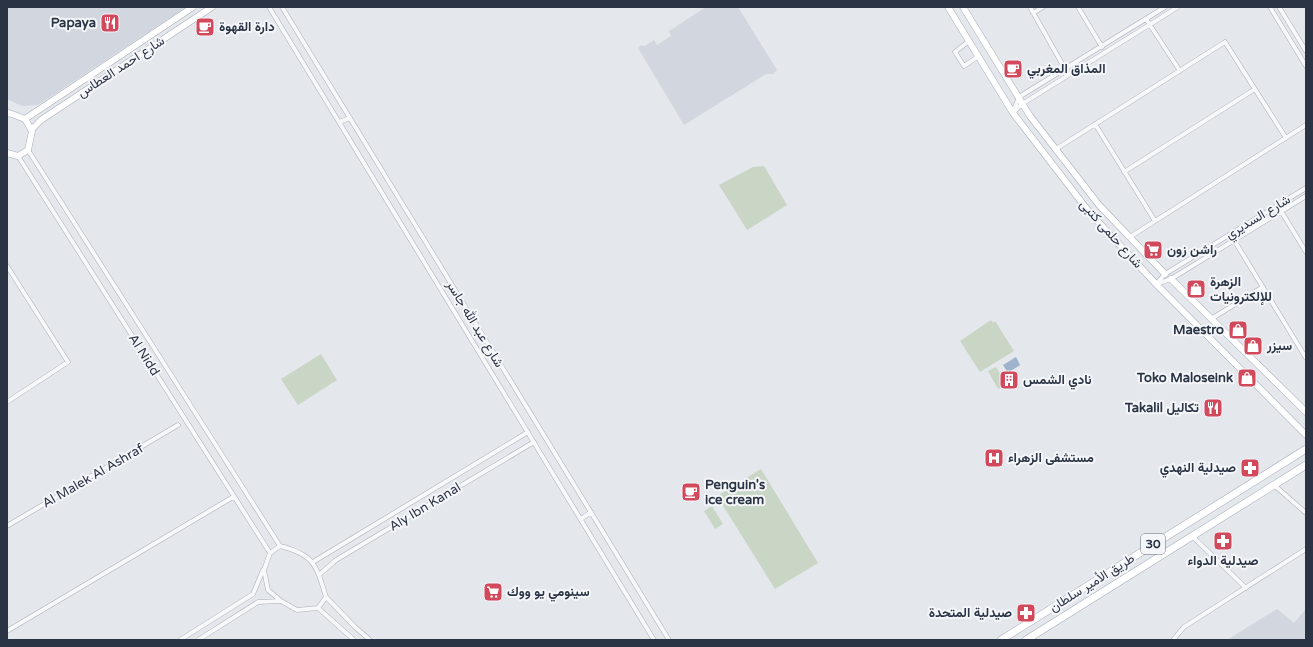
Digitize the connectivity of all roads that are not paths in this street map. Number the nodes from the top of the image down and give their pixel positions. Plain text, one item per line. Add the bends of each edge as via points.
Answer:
1 (193, 7) edge
2 (212, 7) edge
3 (269, 7) edge
4 (282, 7) edge
5 (948, 7) edge
6 (963, 7) edge
7 (1030, 7) edge
8 (1043, 7) edge
9 (1078, 7) edge
10 (1165, 7) edge
11 (1178, 7) edge
12 (1270, 7) edge
13 (1279, 7) edge
14 (1034, 13) junction
15 (1146, 19) junction
16 (1150, 24) junction
17 (969, 40) junction
18 (1102, 46) junction
19 (1306, 51) edge
20 (979, 56) junction
21 (1306, 66) edge
22 (1065, 69) junction
23 (1180, 71) junction
24 (1254, 88) junction
25 (1019, 97) junction
26 (1022, 104) junction
27 (8, 112) edge
28 (1013, 113) junction
29 (350, 118) junction
30 (25, 119) junction
31 (339, 122) junction
32 (1095, 124) junction
33 (1306, 125) edge
34 (31, 130) junction
35 (1286, 138) junction
36 (1056, 149) junction
37 (28, 150) junction
38 (7, 153) edge
39 (18, 156) junction
40 (1124, 172) junction
41 (1306, 188) edge
42 (1306, 196) edge
43 (1281, 211) junction
44 (1155, 221) junction
45 (1130, 237) junction
46 (1234, 240) junction
47 (1306, 252) edge
48 (7, 266) edge
49 (1165, 274) junction
50 (1171, 279) junction
51 (1156, 284) junction
52 (1263, 287) junction
53 (1211, 319) junction
54 (1306, 358) edge
55 (7, 402) edge
56 (1306, 412) edge
57 (178, 425) dead end
58 (528, 432) junction
59 (1306, 435) edge
60 (534, 442) junction
61 (1306, 449) edge
62 (1306, 465) edge
63 (1274, 485) junction
64 (233, 497) junction
65 (591, 512) junction
66 (1306, 513) edge
67 (581, 519) junction
68 (7, 526) edge
69 (1193, 537) junction
70 (280, 546) junction
71 (1306, 549) edge
72 (270, 553) junction
73 (313, 562) junction
74 (1117, 567) junction
75 (264, 570) junction
76 (319, 575) junction
77 (1125, 578) junction
78 (1246, 588) junction
79 (326, 597) junction
80 (281, 601) junction
81 (318, 608) junction
82 (7, 631) edge
83 (194, 631) junction
84 (359, 631) junction
85 (354, 639) edge
86 (180, 640) edge
87 (198, 640) edge
88 (370, 640) edge
89 (654, 640) edge
90 (668, 640) edge
91 (1000, 640) edge
92 (1026, 640) edge
93 (1173, 640) edge

1 - 30 street, شارع احمد العطاس
2 - 34 street, شارع احمد العطاس via 41,120
3 - 31 street, شارع عبد الله جاسر
4 - 29 street, شارع عبد الله جاسر
5 - 17 street, شارع حلمى كتبى
6 - 25 street, شارع حلمى كتبى
7 - 14 street
8 - 14 street
9 - 18 street
10 - 15 street
11 - 16 street
12 - 21 street
13 - 19 street
14 - 22 street
15 - 16 street
15 - 18 street
16 - 23 street
16 - 26 street
17 - 20 street, شارع حلمى كتبى
17 - 20 street via 955,52 964,66
18 - 22 street
20 - 28 street, شارع حلمى كتبى
22 - 25 street
23 - 24 street via 1225,42
23 - 32 street
24 - 35 street
24 - 40 street
25 - 26 street, شارع حلمى كتبى
25 - 28 street
26 - 28 street
26 - 36 street, شارع حلمى كتبى
27 - 30 street
28 - 51 street, شارع حلمى كتبى via 1090,213
29 - 31 street
29 - 65 street, شارع عبد الله جاسر
30 - 34 street
31 - 58 street, شارع عبد الله جاسر
32 - 36 street
32 - 40 street
33 - 35 street
34 - 37 street
35 - 44 street
36 - 45 street, شارع حلمى كتبى via 1099,205
37 - 39 street
37 - 70 street
38 - 39 street
39 - 64 street, Al Nidd
40 - 44 street
41 - 49 street, شارع السديري
42 - 43 street, شارع السديري
43 - 46 street, شارع السديري
43 - 47 street
44 - 45 street
45 - 49 street, شارع حلمى كتبى
46 - 50 street, شارع السديري
46 - 52 street
48 - 55 street via 68,362
49 - 50 street, شارع حلمى كتبى
49 - 51 street, شارع السديري
50 - 51 street, شارع السديري
50 - 53 street, شارع حلمى كتبى
51 - 59 street, شارع حلمى كتبى
52 - 53 street
52 - 54 street
53 - 56 street, شارع حلمى كتبى
57 - 68 street, Al Malek Al Ashraf
58 - 60 street, شارع عبد الله جاسر
58 - 73 street
60 - 67 street, شارع عبد الله جاسر
60 - 76 street, Aly Ibn Kanal via 336,560
61 - 74 main road, طريق الأمير سلطان / 30
62 - 63 main road, طريق الأمير سلطان / 30
63 - 66 street
63 - 69 main road, طريق الأمير سلطان / 30
64 - 72 street, Al Nidd
64 - 82 street
65 - 67 street
65 - 90 street, شارع عبد الله جاسر
67 - 89 street, شارع عبد الله جاسر
69 - 77 main road, طريق الأمير سلطان / 30
69 - 78 street
70 - 72 street
70 - 73 street via 299,551
71 - 78 street
72 - 75 street
73 - 76 street
74 - 77 main road
74 - 91 main road, طريق الأمير سلطان / 30
75 - 80 street via 268,590
75 - 83 street via 253,594
76 - 79 street
77 - 92 main road, طريق الأمير سلطان / 30
78 - 93 street via 1184,627
79 - 81 street
79 - 84 street
80 - 81 street via 297,610
80 - 87 street via 258,602
81 - 85 street
83 - 86 street
83 - 87 street
84 - 85 street
84 - 88 street

